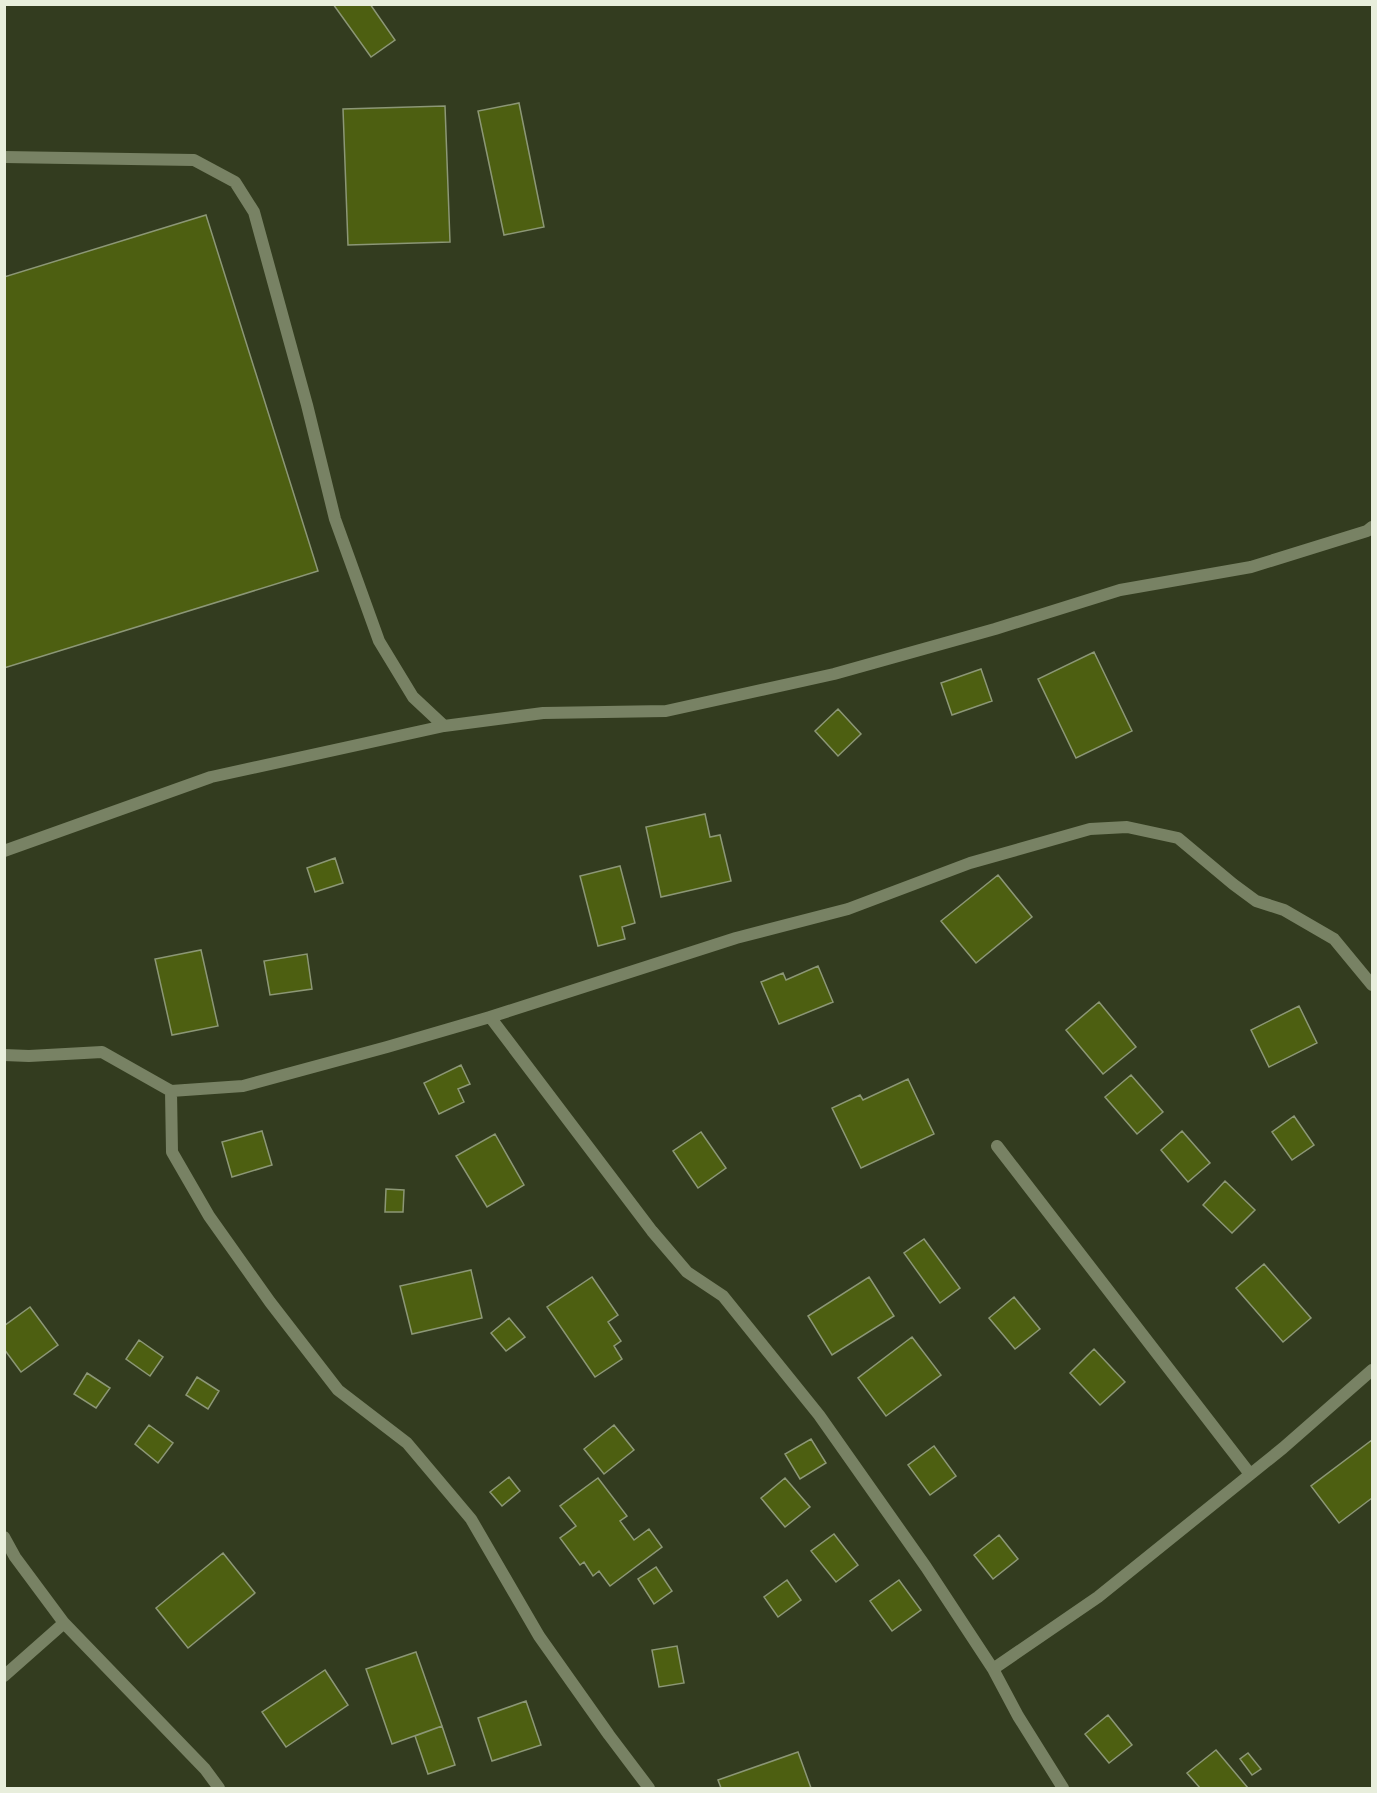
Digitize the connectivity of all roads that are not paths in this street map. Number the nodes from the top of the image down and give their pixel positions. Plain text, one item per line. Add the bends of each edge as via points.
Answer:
1 (4, 158) edge
2 (1372, 527) edge
3 (444, 726) junction
4 (4, 850) edge
5 (1372, 985) edge
6 (490, 1017) junction
7 (4, 1055) edge
8 (171, 1091) junction
9 (998, 1146) dead end
10 (1372, 1370) edge
11 (1250, 1474) junction
12 (4, 1537) edge
13 (64, 1623) junction
14 (993, 1670) junction
15 (4, 1676) edge
16 (219, 1788) edge
17 (649, 1788) edge
18 (1063, 1788) edge

1 - 3 street via 194,160 235,182 254,212 335,519 379,640 413,697
2 - 3 street via 1251,567 1120,590 834,674 677,709 543,713
3 - 4 street via 211,777
5 - 6 street via 1334,939 1284,910 1256,900 1178,837 1118,827 1090,829 970,863 848,909 736,938
6 - 8 street via 243,1086
6 - 14 street via 652,1231 687,1272 723,1296 819,1415 926,1566
7 - 8 street via 102,1052
8 - 17 street via 172,1152 209,1216 338,1390 407,1443 471,1519 539,1636
9 - 11 street
10 - 11 street
11 - 14 street via 1098,1597
12 - 13 street
13 - 15 street
13 - 16 street
14 - 18 street

